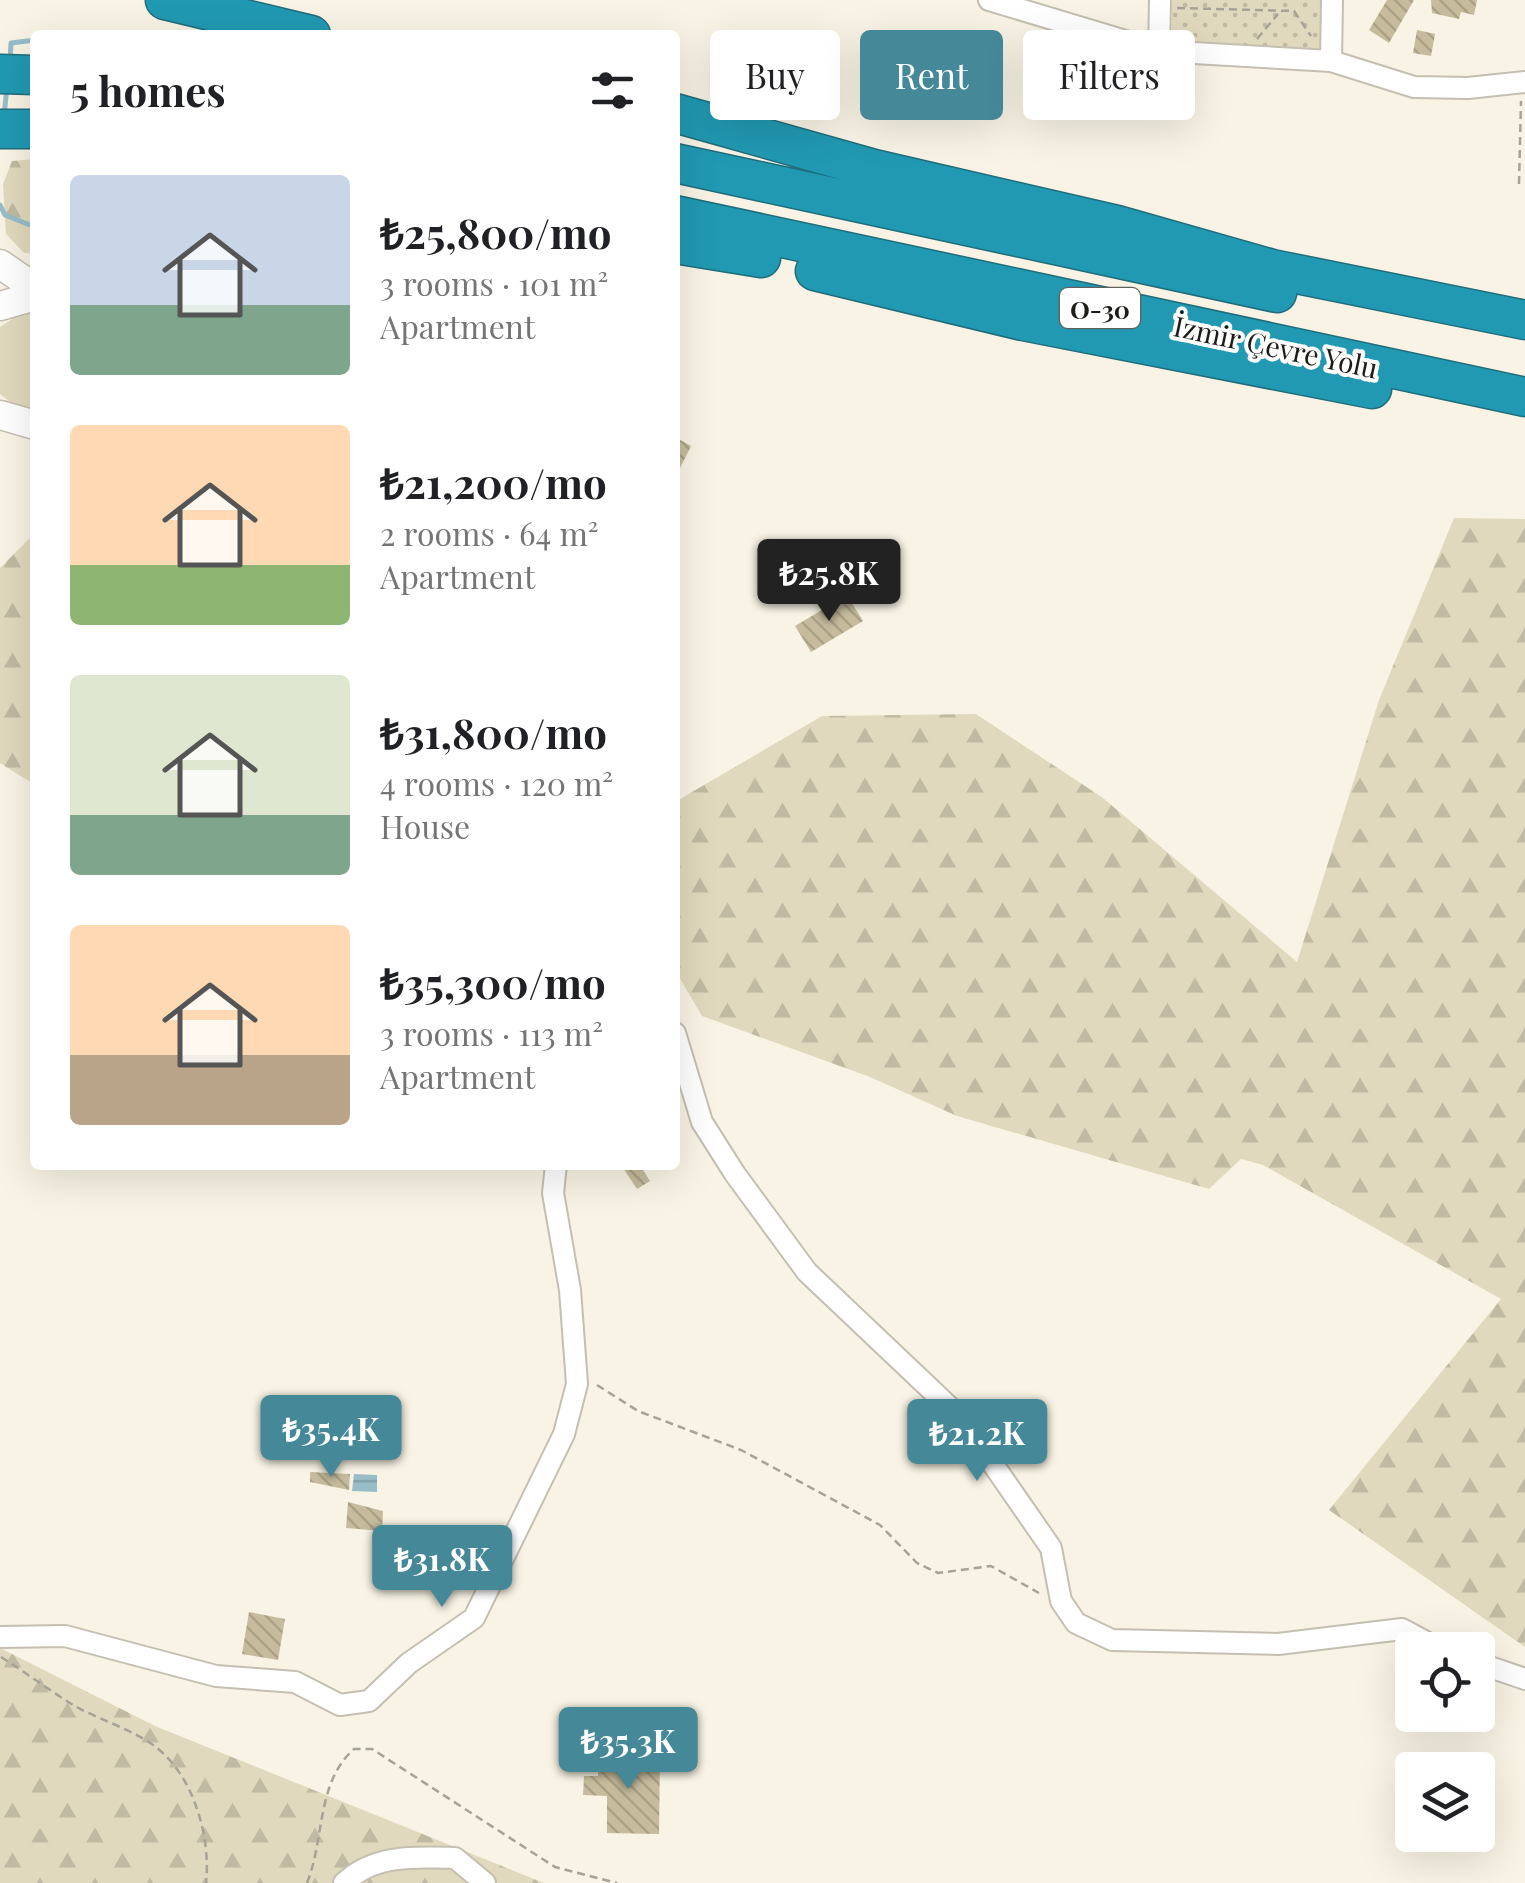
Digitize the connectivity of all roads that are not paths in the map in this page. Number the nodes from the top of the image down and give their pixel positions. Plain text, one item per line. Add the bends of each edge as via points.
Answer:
1 (165, 0) edge
2 (989, 0) edge
3 (1160, 0) edge
4 (1332, 0) edge
5 (290, 30) edge
6 (1089, 30) edge
7 (1159, 30) edge
8 (1195, 53) edge
9 (1331, 61) junction
10 (0, 74) edge
11 (30, 75) edge
12 (1522, 83) edge
13 (680, 113) edge
14 (0, 128) edge
15 (30, 130) edge
16 (680, 164) edge
17 (680, 216) edge
18 (680, 245) edge
19 (0, 264) edge
20 (30, 285) edge
21 (30, 297) edge
22 (0, 306) edge
23 (1525, 320) edge
24 (1525, 342) edge
25 (1525, 397) edge
26 (1525, 408) edge
27 (0, 415) edge
28 (30, 424) edge
29 (680, 1049) edge
30 (555, 1170) edge
31 (1408, 1632) edge
32 (0, 1637) edge
33 (1495, 1669) edge
34 (1525, 1679) edge
35 (344, 1883) edge
36 (485, 1883) edge

1 - 5 highway
2 - 6 street
3 - 7 street
4 - 9 street
8 - 9 street
9 - 12 street via 1414,87
10 - 11 highway
13 - 23 highway via 1272,269
14 - 15 highway
16 - 24 highway, İzmir Çevre Yolu / O-30
17 - 25 highway, İzmir Çevre Yolu / O-30
18 - 26 highway via 1322,383
19 - 20 main road
21 - 22 main road
27 - 28 main road
29 - 31 street via 702,1122 735,1174 807,1272 961,1418 1051,1548 1061,1602 1076,1623 1112,1640 1278,1644
30 - 32 street via 576,1384 564,1434 474,1618 408,1663 369,1701 340,1705 295,1682 216,1676 64,1636
33 - 34 street
35 - 36 street via 358,1870 398,1857 455,1858

